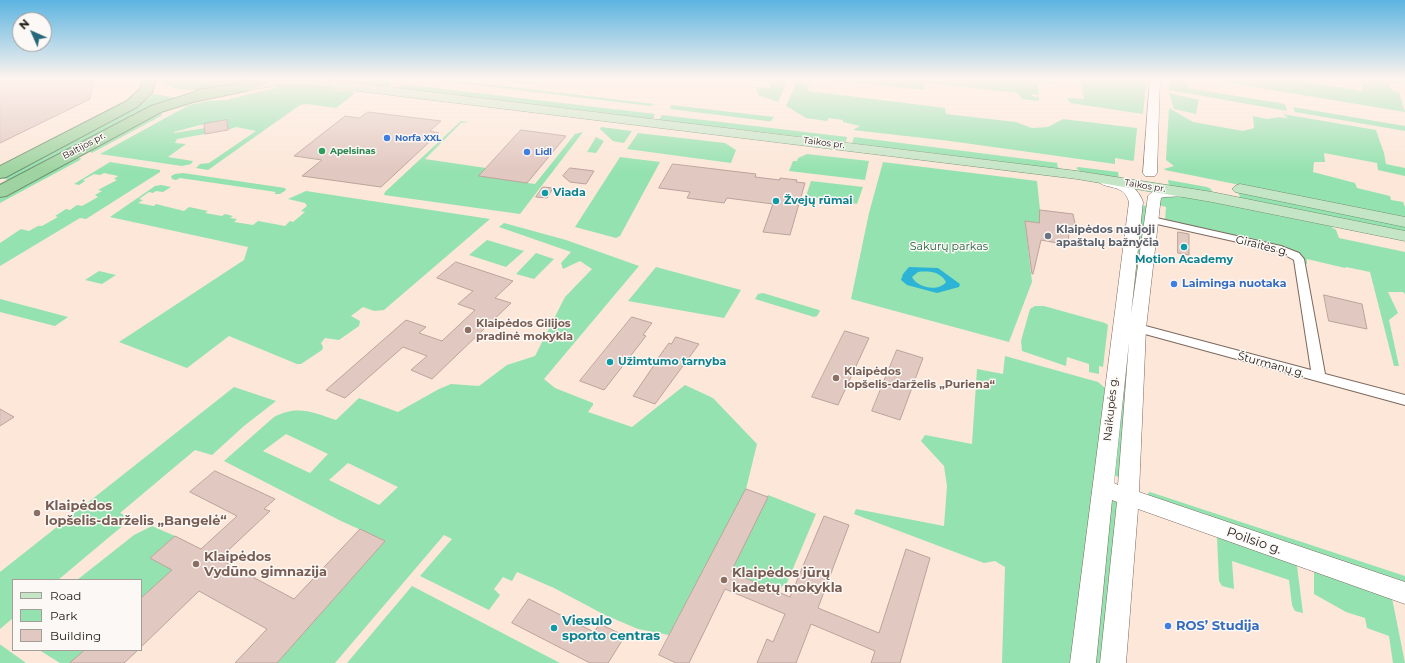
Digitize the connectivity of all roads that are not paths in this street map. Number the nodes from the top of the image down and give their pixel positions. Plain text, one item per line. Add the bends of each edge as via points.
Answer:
1 (123, 109) edge
2 (156, 109) edge
3 (542, 109) edge
4 (639, 109) edge
5 (1153, 109) edge
6 (1077, 169) junction
7 (0, 173) edge
8 (1150, 174) junction
9 (1098, 178) junction
10 (1211, 191) junction
11 (0, 192) edge
12 (1188, 193) junction
13 (1152, 220) junction
14 (1405, 222) edge
15 (1405, 236) edge
16 (1138, 328) junction
17 (1319, 378) junction
18 (1405, 400) edge
19 (1103, 488) junction
20 (1128, 497) junction
21 (1404, 596) edge
22 (1083, 663) edge
23 (1113, 663) edge

1 - 7 highway, Baltijos pr.
2 - 11 highway, Baltijos pr.
3 - 6 main road, Taikos pr. via 951,158
4 - 6 main road, Taikos pr. via 859,135
5 - 8 street
6 - 8 main road, Taikos pr.
6 - 9 main road, Taikos pr.
8 - 10 main road, Taikos pr.
9 - 12 main road, Taikos pr.
9 - 19 street, Naikupės g. via 1127,188 1134,195 1136,202
10 - 12 main road, Taikos pr.
10 - 14 main road, Taikos pr.
10 - 15 main road, Taikos pr.
12 - 13 street, Naikupės g. via 1162,193 1156,196
13 - 16 street, Naikupės g.
13 - 17 street, Giraitės g. via 1281,249 1295,255 1299,259
16 - 17 street, Šturmanų g.
16 - 20 street, Naikupės g.
17 - 18 street, Šturmanų g.
19 - 20 street, Poilsio g.
19 - 22 street, Naikupės g.
20 - 21 street, Poilsio g.
20 - 23 street, Naikupės g.

